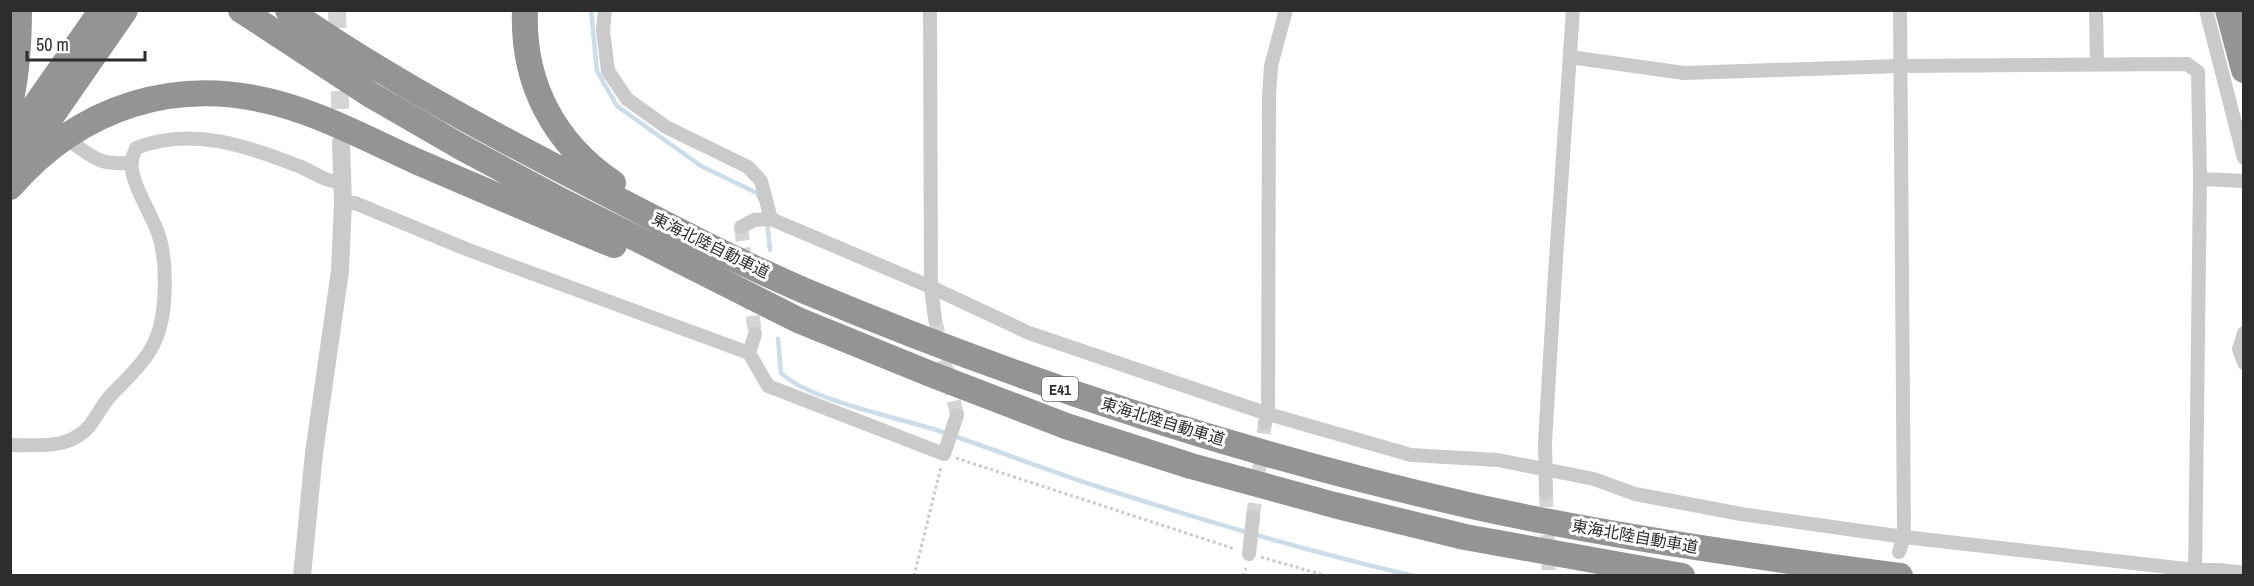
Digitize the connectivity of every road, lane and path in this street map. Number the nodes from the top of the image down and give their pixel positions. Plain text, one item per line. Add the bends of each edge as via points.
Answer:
1 (19, 10) edge
2 (102, 10) edge
3 (125, 10) edge
4 (241, 10) edge
5 (288, 10) edge
6 (525, 10) edge
7 (605, 10) edge
8 (930, 10) edge
9 (1286, 10) edge
10 (1574, 10) edge
11 (1899, 10) edge
12 (2096, 10) edge
13 (2206, 10) edge
14 (2228, 10) edge
15 (1570, 57) junction
16 (2097, 63) junction
17 (1899, 66) junction
18 (2244, 70) edge
19 (10, 104) edge
20 (10, 142) edge
21 (341, 143) tunnel mouth
22 (74, 144) dead end
23 (2244, 158) edge
24 (131, 163) junction
25 (10, 175) edge
26 (2200, 179) junction
27 (2244, 181) edge
28 (343, 182) junction
29 (10, 187) edge
30 (343, 203) junction
31 (766, 220) junction
32 (741, 227) dead end
33 (931, 287) junction
34 (798, 320) junction
35 (933, 331) junction
36 (2244, 333) edge
37 (755, 334) tunnel mouth
38 (749, 353) junction
39 (2244, 363) edge
40 (1266, 419) junction
41 (956, 420) tunnel mouth
42 (10, 445) edge
43 (946, 450) junction
44 (1545, 469) junction
45 (1546, 493) tunnel mouth
46 (1253, 520) tunnel mouth
47 (1904, 537) junction
48 (1250, 550) junction
49 (1899, 564) edge
50 (2195, 573) edge
51 (2244, 573) edge
52 (302, 576) edge
53 (914, 576) edge
54 (1327, 576) edge
55 (1682, 576) edge

1 - 19 highway via 16,81
2 - 20 highway
3 - 25 highway
4 - 34 highway, 東海北陸自動車道 / E41 via 461,147
5 - 35 highway, 東海北陸自動車道 / E41 via 472,123 677,231 802,289
6 - 35 highway via 528,58 537,89 549,117 592,169 683,223 872,311
7 - 31 street via 608,71 627,99 666,126 748,167 761,181
8 - 33 street
9 - 40 street via 1271,66 1269,96
10 - 15 street
11 - 17 street
12 - 16 street
13 - 23 street
14 - 18 highway
15 - 17 street via 1684,73
15 - 44 street
16 - 17 street
16 - 26 street via 2187,64 2198,72
17 - 47 street
21 - 28 street
22 - 24 street via 100,162
24 - 28 street via 136,148 155,141 208,138 256,149 333,183
24 - 42 street via 159,234 164,262 163,310 155,342 104,402 90,426 74,439 56,445
26 - 27 street
26 - 50 street
28 - 30 street
29 - 34 highway via 59,142 118,109 178,93 245,96 321,119 519,206
30 - 38 street via 355,203 466,249
30 - 52 street via 340,271 314,453
31 - 32 street
31 - 33 street
33 - 35 street
33 - 40 street via 1029,333
34 - 55 highway, 東海北陸自動車道 / E41 via 1066,426 1191,466 1465,537
35 - 49 highway, 東海北陸自動車道 / E41 via 1073,394 1341,473 1473,506 1769,558
36 - 39 street via 2239,349
37 - 38 street
38 - 43 street via 768,386
40 - 44 street via 1411,455 1498,460
41 - 43 street
43 - 48 path
43 - 53 path
44 - 45 street
44 - 47 street via 1594,479 1635,494 1741,514
46 - 48 street
47 - 49 street
47 - 50 street
48 - 54 path
50 - 51 street

